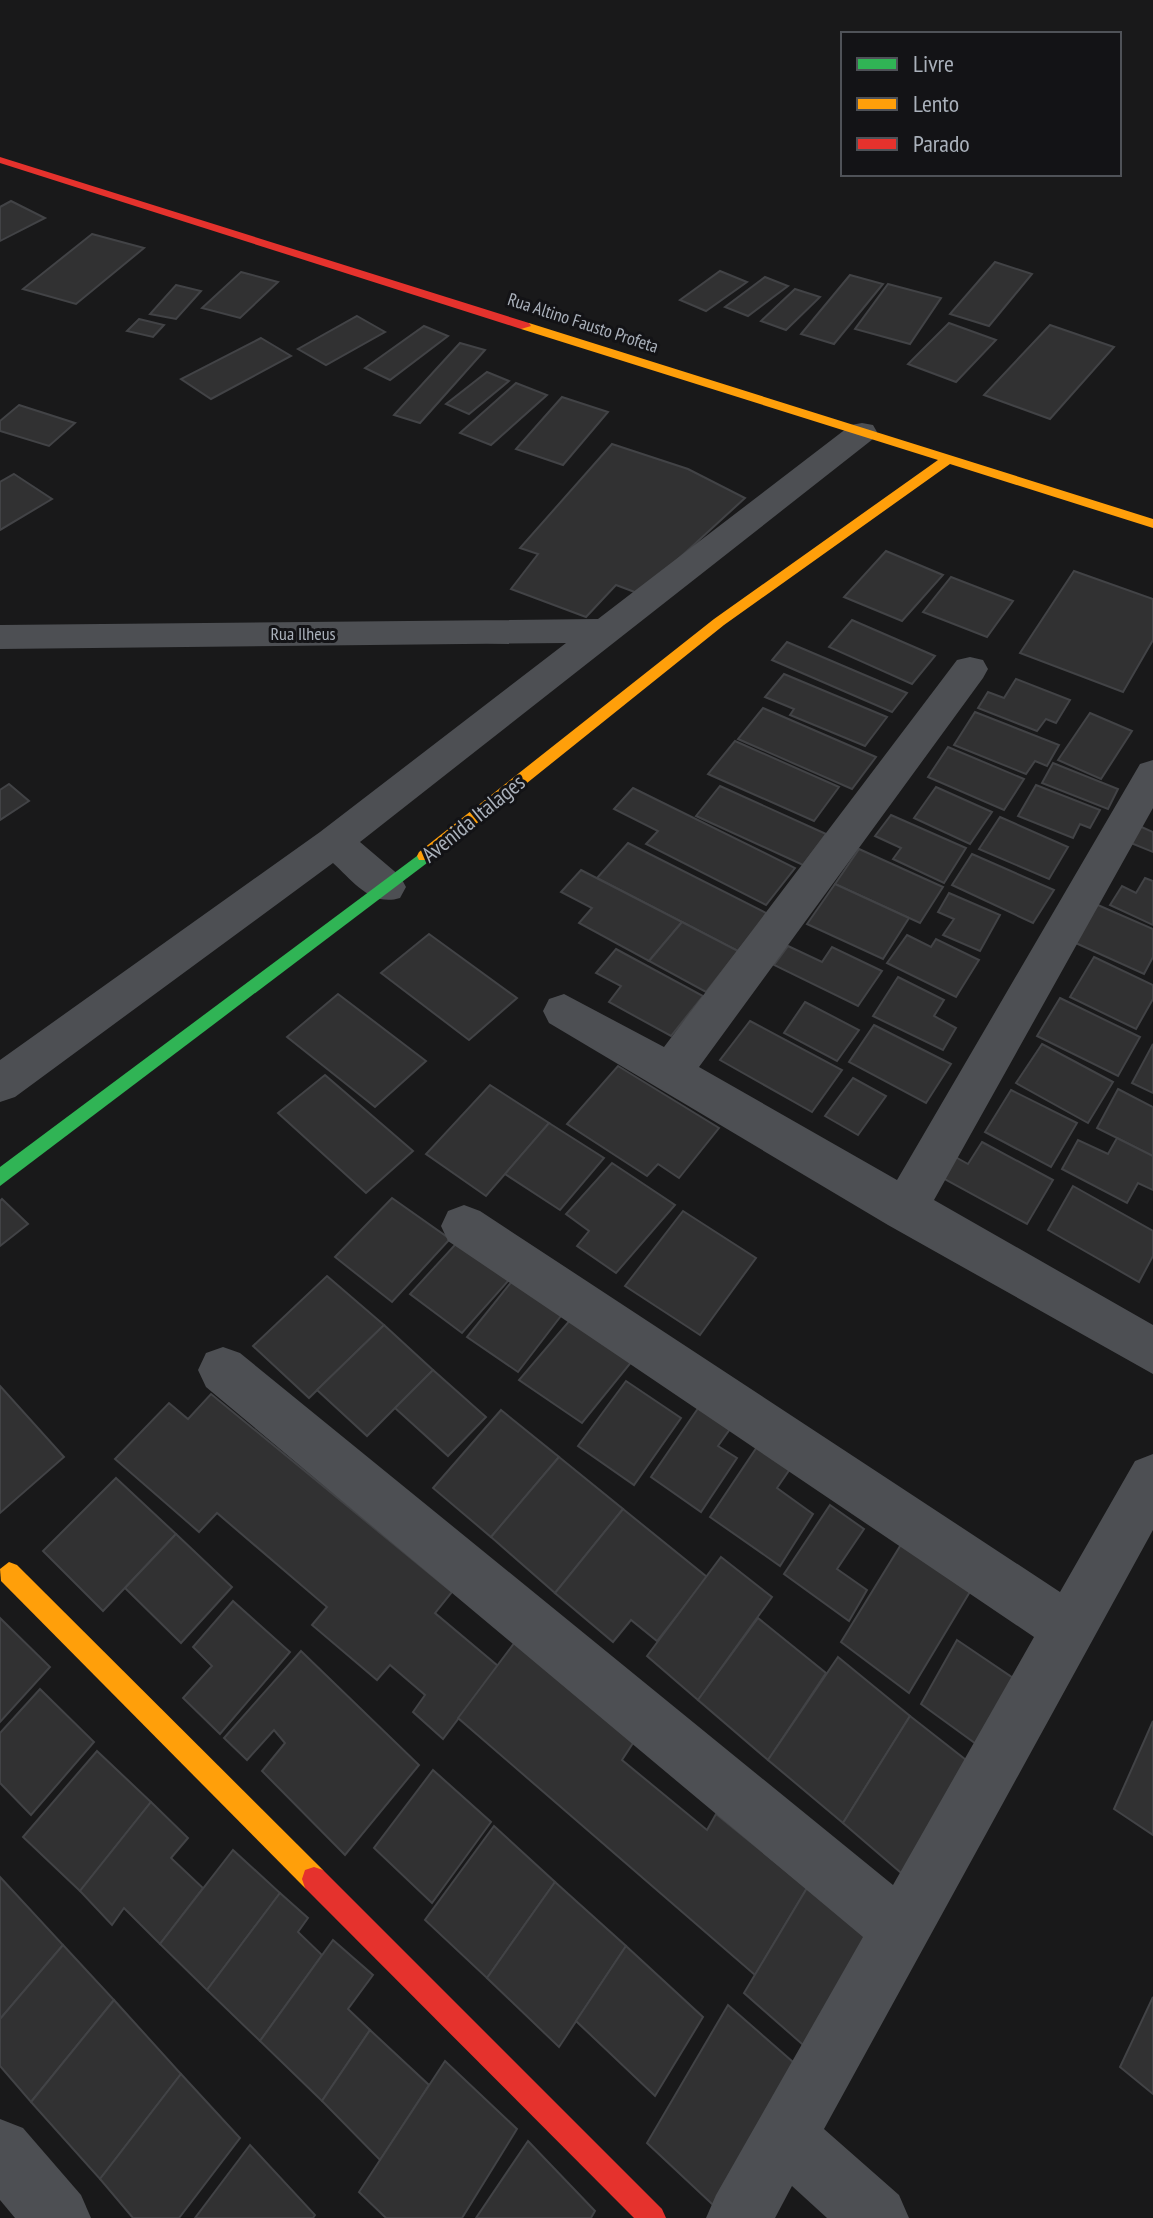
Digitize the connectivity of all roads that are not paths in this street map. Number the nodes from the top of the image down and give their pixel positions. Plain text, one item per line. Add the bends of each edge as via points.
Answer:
1 (0, 160) edge
2 (862, 432) junction
3 (947, 460) junction
4 (1153, 524) edge
5 (605, 631) junction
6 (0, 637) edge
7 (970, 669) dead end
8 (1153, 774) edge
9 (334, 842) junction
10 (386, 887) junction
11 (564, 1011) dead end
12 (670, 1073) junction
13 (0, 1084) edge
14 (0, 1178) edge
15 (904, 1210) junction
16 (464, 1226) dead end
17 (1153, 1351) edge
18 (223, 1370) dead end
19 (1153, 1479) edge
20 (9, 1573) dead end
21 (1069, 1629) junction
22 (900, 1929) junction
23 (785, 2137) junction
24 (0, 2151) edge
25 (58, 2218) edge
26 (653, 2218) edge
27 (739, 2218) edge
28 (876, 2218) edge

1 - 2 street, Rua Altino Fausto Profeta
2 - 3 street, Rua Altino Fausto Profeta
2 - 5 street
3 - 4 street, Rua Altino Fausto Profeta
3 - 10 street, Avenida Italages via 719,622
5 - 6 street, Rua Ilheus
5 - 9 street
7 - 12 street
8 - 15 street
9 - 10 street
9 - 13 street
10 - 14 street, Avenida Italages
11 - 12 street
12 - 15 street
15 - 17 street
16 - 21 street
18 - 22 street
19 - 21 street
20 - 26 street
21 - 22 street
22 - 23 street
23 - 27 street
23 - 28 street
24 - 25 street

